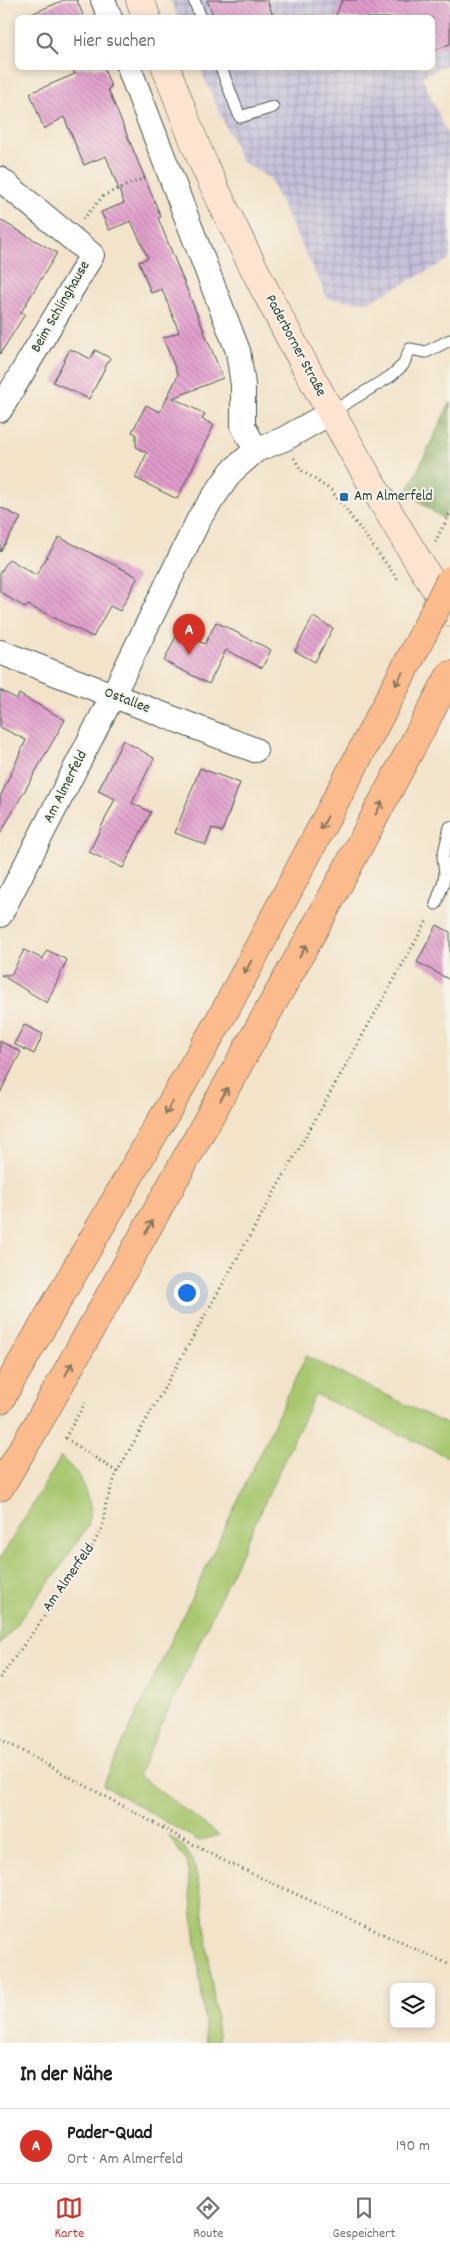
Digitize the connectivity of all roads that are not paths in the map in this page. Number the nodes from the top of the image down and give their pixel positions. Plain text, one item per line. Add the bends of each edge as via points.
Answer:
1 (103, 0) edge
2 (140, 0) edge
3 (194, 0) edge
4 (109, 15) edge
5 (146, 15) edge
6 (200, 15) edge
7 (130, 70) edge
8 (167, 70) edge
9 (222, 70) edge
10 (273, 107) dead end
11 (0, 179) edge
12 (450, 340) edge
13 (0, 410) edge
14 (330, 413) junction
15 (256, 450) junction
16 (450, 580) edge
17 (450, 612) edge
18 (0, 652) edge
19 (450, 675) edge
20 (113, 696) junction
21 (255, 750) dead end
22 (450, 827) edge
23 (436, 904) road end
24 (0, 915) edge
25 (3, 1394) edge
26 (0, 1487) edge

1 - 4 street
2 - 5 street
3 - 6 lane
7 - 15 street via 238,351 243,386 243,426
8 - 14 street, Paderborner Straße via 204,165 278,318
9 - 10 lane via 240,117
11 - 13 street, Beim Schlinghause via 92,255
12 - 14 lane via 426,352 410,349 403,365 391,376
14 - 15 street, Am Almerfeld via 284,439
14 - 17 street, Paderborner Straße
15 - 20 street, Am Almerfeld via 231,472 200,517
16 -> 25 highway, bridge via 227,1007
18 - 20 street, Ostallee
26 -> 19 highway, bridge via 326,908
20 - 21 street, Ostallee
20 - 24 street, Am Almerfeld
22 - 23 lane via 443,858 444,884

